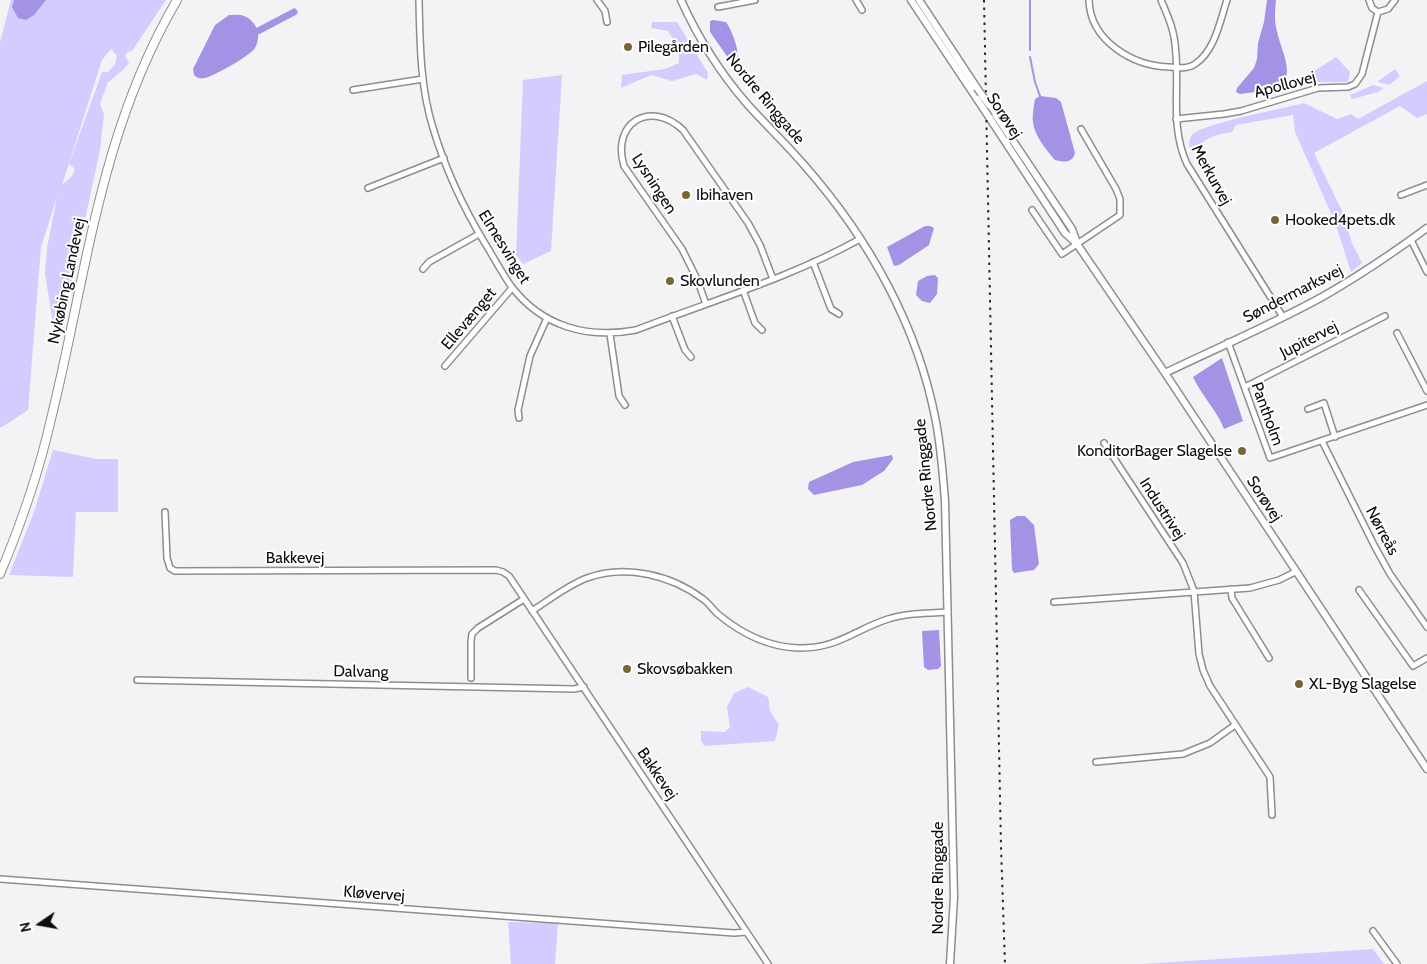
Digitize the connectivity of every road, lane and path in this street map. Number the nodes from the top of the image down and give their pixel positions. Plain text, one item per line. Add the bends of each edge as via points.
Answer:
1 (177, 0) edge
2 (419, 0) edge
3 (597, 0) edge
4 (681, 0) edge
5 (755, 0) edge
6 (856, 0) edge
7 (911, 0) edge
8 (919, 0) edge
9 (1089, 0) edge
10 (1161, 0) edge
11 (1227, 0) edge
12 (1369, 0) edge
13 (1395, 0) edge
14 (718, 8) dead end
15 (862, 10) dead end
16 (1378, 12) junction
17 (607, 22) dead end
18 (1176, 68) junction
19 (424, 80) junction
20 (353, 90) dead end
21 (1176, 119) junction
22 (1081, 129) dead end
23 (444, 158) junction
24 (1427, 185) edge
25 (368, 188) dead end
26 (1401, 195) dead end
27 (1032, 210) dead end
28 (1427, 228) edge
29 (479, 234) junction
30 (860, 239) junction
31 (1411, 240) junction
32 (1077, 244) junction
33 (813, 262) junction
34 (423, 269) dead end
35 (1427, 272) edge
36 (773, 279) junction
37 (512, 288) junction
38 (743, 290) junction
39 (706, 304) junction
40 (839, 314) dead end
41 (672, 316) junction
42 (1384, 316) dead end
43 (1282, 317) junction
44 (547, 318) junction
45 (762, 330) dead end
46 (610, 334) junction
47 (1397, 334) dead end
48 (1228, 342) junction
49 (691, 357) dead end
50 (446, 366) dead end
51 (1165, 373) junction
52 (1245, 387) junction
53 (1427, 391) edge
54 (625, 404) dead end
55 (1427, 405) edge
56 (1308, 409) dead end
57 (519, 418) dead end
58 (1334, 437) junction
59 (1322, 441) junction
60 (1104, 444) dead end
61 (165, 512) dead end
62 (1296, 572) junction
63 (0, 574) edge
64 (1231, 589) junction
65 (1359, 590) dead end
66 (1194, 591) junction
67 (524, 599) junction
68 (1054, 602) dead end
69 (532, 611) junction
70 (948, 612) junction
71 (1427, 627) edge
72 (1269, 658) dead end
73 (1427, 658) edge
74 (471, 678) dead end
75 (137, 680) dead end
76 (584, 687) junction
77 (1235, 725) junction
78 (1096, 762) dead end
79 (1427, 768) edge
80 (1272, 815) dead end
81 (0, 880) edge
82 (1373, 931) dead end
83 (746, 932) junction
84 (768, 964) edge
85 (950, 964) edge
86 (1396, 964) edge

1 - 63 main road, Nykøbing Landevej via 140,72 114,146 95,214 51,419 31,491
2 - 19 street, Elmesvinget
3 - 17 street via 605,11
4 - 30 street, Nordre Ringgade via 724,75 805,166
5 - 14 street
6 - 15 street
7 - 32 street, Sorøvej, bridge via 1066,233
8 - 32 street, Sorøvej, bridge via 1072,229
9 - 18 street via 1098,28 1126,56 1142,64
10 - 18 street, Merkurvej via 1174,37
11 - 18 street via 1214,40 1204,56 1192,66
12 - 16 street
13 - 16 street via 1388,9
16 - 21 street, Apollovej via 1362,74 1352,86 1318,88 1241,111
18 - 21 street, Merkurvej
19 - 20 street
19 - 23 street, Elmesvinget via 432,127
21 - 43 street, Merkurvej via 1178,140 1187,164
22 - 32 street via 1116,189 1120,215
23 - 25 street
23 - 29 street, Elmesvinget
24 - 26 street
27 - 32 street via 1062,254
28 - 31 street, Søndermarksvej
29 - 34 street via 429,262
29 - 37 street, Elmesvinget
30 - 33 street, Elmesvinget
30 - 70 street, Nordre Ringgade via 904,318 928,386 941,456 945,501
31 - 35 street
31 - 43 street, Søndermarksvej via 1356,277
32 - 51 street, Sorøvej
33 - 36 street, Elmesvinget
33 - 40 street via 831,309
36 - 38 street, Elmesvinget
36 - 39 street, Lysningen via 748,223 683,130 663,116 643,117 634,121 623,135 620,147 624,166 682,249
37 - 44 street, Elmesvinget
37 - 50 street, Ellevænget
38 - 39 street, Elmesvinget
38 - 45 street via 755,323
39 - 41 street, Elmesvinget
41 - 46 street, Elmesvinget via 636,330
41 - 49 street via 685,350
42 - 52 street, Jupitervej
43 - 48 street, Søndermarksvej
44 - 46 street, Elmesvinget via 578,331
44 - 57 street via 530,356
46 - 54 street via 619,396
47 - 53 street
48 - 51 street, Søndermarksvej
48 - 52 street, Pantholm
51 - 62 street, Sorøvej
52 - 59 street, Pantholm via 1270,458
55 - 58 street, Pantholm
56 - 58 street via 1324,403
58 - 59 street, Pantholm
59 - 71 street, Nørreås via 1390,574
60 - 66 street, Industrivej via 1182,563
61 - 67 street, Bakkevej via 167,558 170,568 175,571 496,570 509,576
62 - 64 street via 1268,584
62 - 79 street, Sorøvej
64 - 66 street
64 - 72 street via 1232,598
65 - 73 street via 1414,666
66 - 68 street
66 - 77 street, Industrivej via 1203,670
67 - 69 street, Bakkevej
67 - 74 street via 472,634
69 - 70 street via 587,578 636,572 681,584 704,599 734,626 780,646 799,648 835,643 896,617
69 - 76 street, Bakkevej
70 - 85 street, Nordre Ringgade via 954,897
75 - 76 street, Dalvang
76 - 83 street, Bakkevej
77 - 78 street via 1210,743 1183,754
77 - 80 street, Industrivej via 1270,777
81 - 83 street, Kløvervej
82 - 86 street
83 - 84 street, Bakkevej

